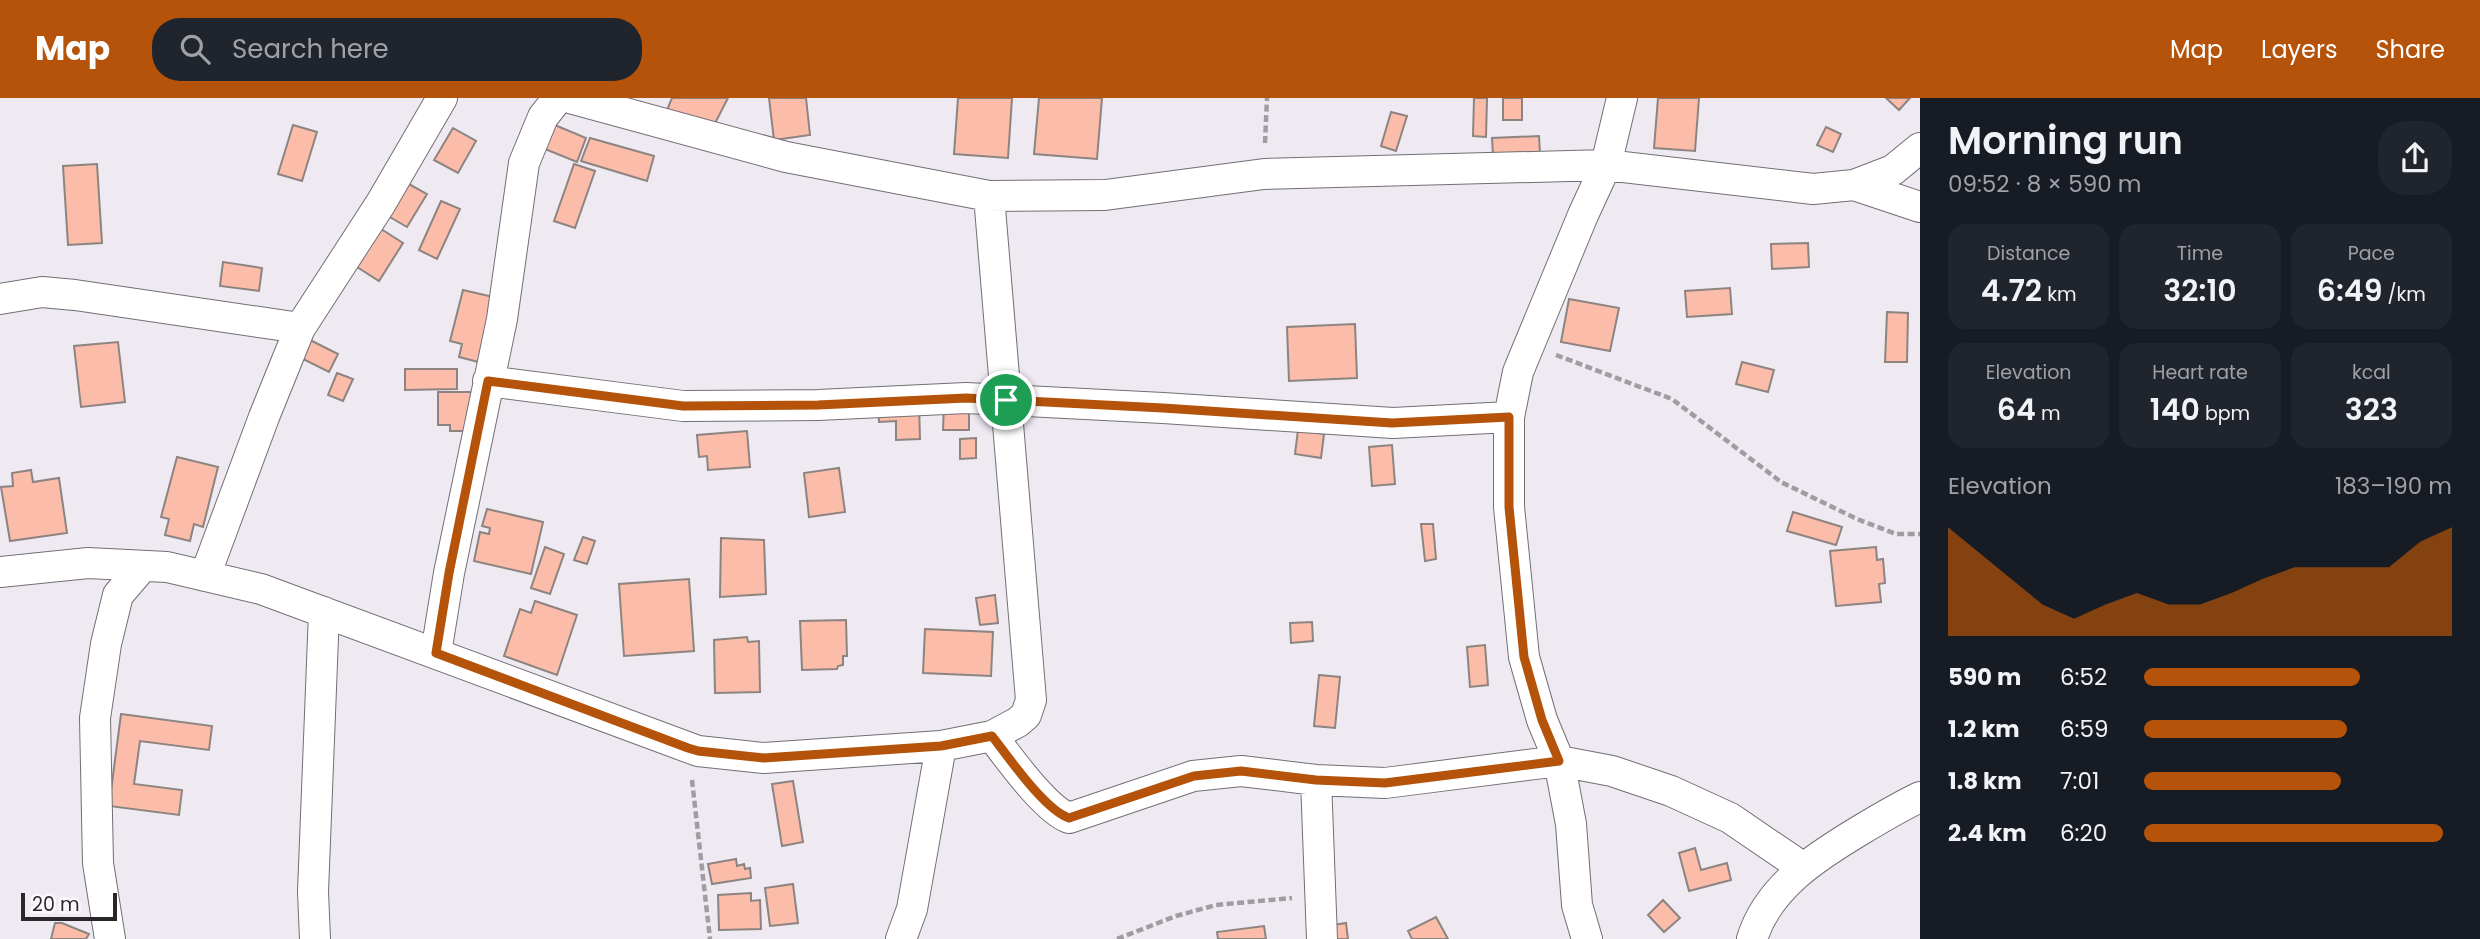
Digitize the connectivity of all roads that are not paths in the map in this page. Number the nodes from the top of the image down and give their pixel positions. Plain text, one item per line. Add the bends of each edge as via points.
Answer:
1 (442, 98) edge
2 (558, 98) edge
3 (570, 98) edge
4 (1622, 98) edge
5 (1920, 148) edge
6 (1606, 165) junction
7 (1854, 184) junction
8 (989, 196) junction
9 (1920, 207) edge
10 (0, 299) edge
11 (300, 328) junction
12 (488, 381) junction
13 (1006, 400) junction
14 (1509, 417) junction
15 (142, 567) junction
16 (0, 572) edge
17 (205, 576) junction
18 (324, 612) junction
19 (436, 653) junction
20 (992, 736) junction
21 (941, 746) junction
22 (1559, 761) junction
23 (1316, 780) junction
24 (1920, 797) edge
25 (1802, 867) junction
26 (110, 939) edge
27 (315, 939) edge
28 (901, 939) edge
29 (1322, 939) edge
30 (1587, 939) edge
31 (1752, 939) edge

1 - 11 street
2 - 12 street via 543,117 524,163 502,319
3 - 8 street via 786,157
4 - 6 street
5 - 7 street via 1893,170
6 - 7 street via 1813,189
6 - 8 street via 1264,174 1105,195
6 - 14 street via 1518,372
7 - 9 street
8 - 13 street
10 - 11 street via 41,292 75,295
11 - 17 street
12 - 13 street via 683,406
12 - 19 street
13 - 14 street via 1392,423
13 - 20 street via 1031,700 1026,715
14 - 22 street via 1509,507 1524,657
15 - 16 street via 88,563
15 - 17 street via 167,567
15 - 26 street via 118,595 95,718 98,863
17 - 18 street via 261,589
18 - 19 street
18 - 27 street
19 - 21 street via 698,751 764,758
20 - 21 street
20 - 23 street via 1047,802 1069,818 1194,776 1241,771
21 - 28 street via 912,909
22 - 23 street via 1385,783
22 - 25 street via 1612,771 1671,791 1730,818
22 - 30 street via 1571,824 1577,905
23 - 29 street
24 - 25 street
25 - 31 street via 1757,924

